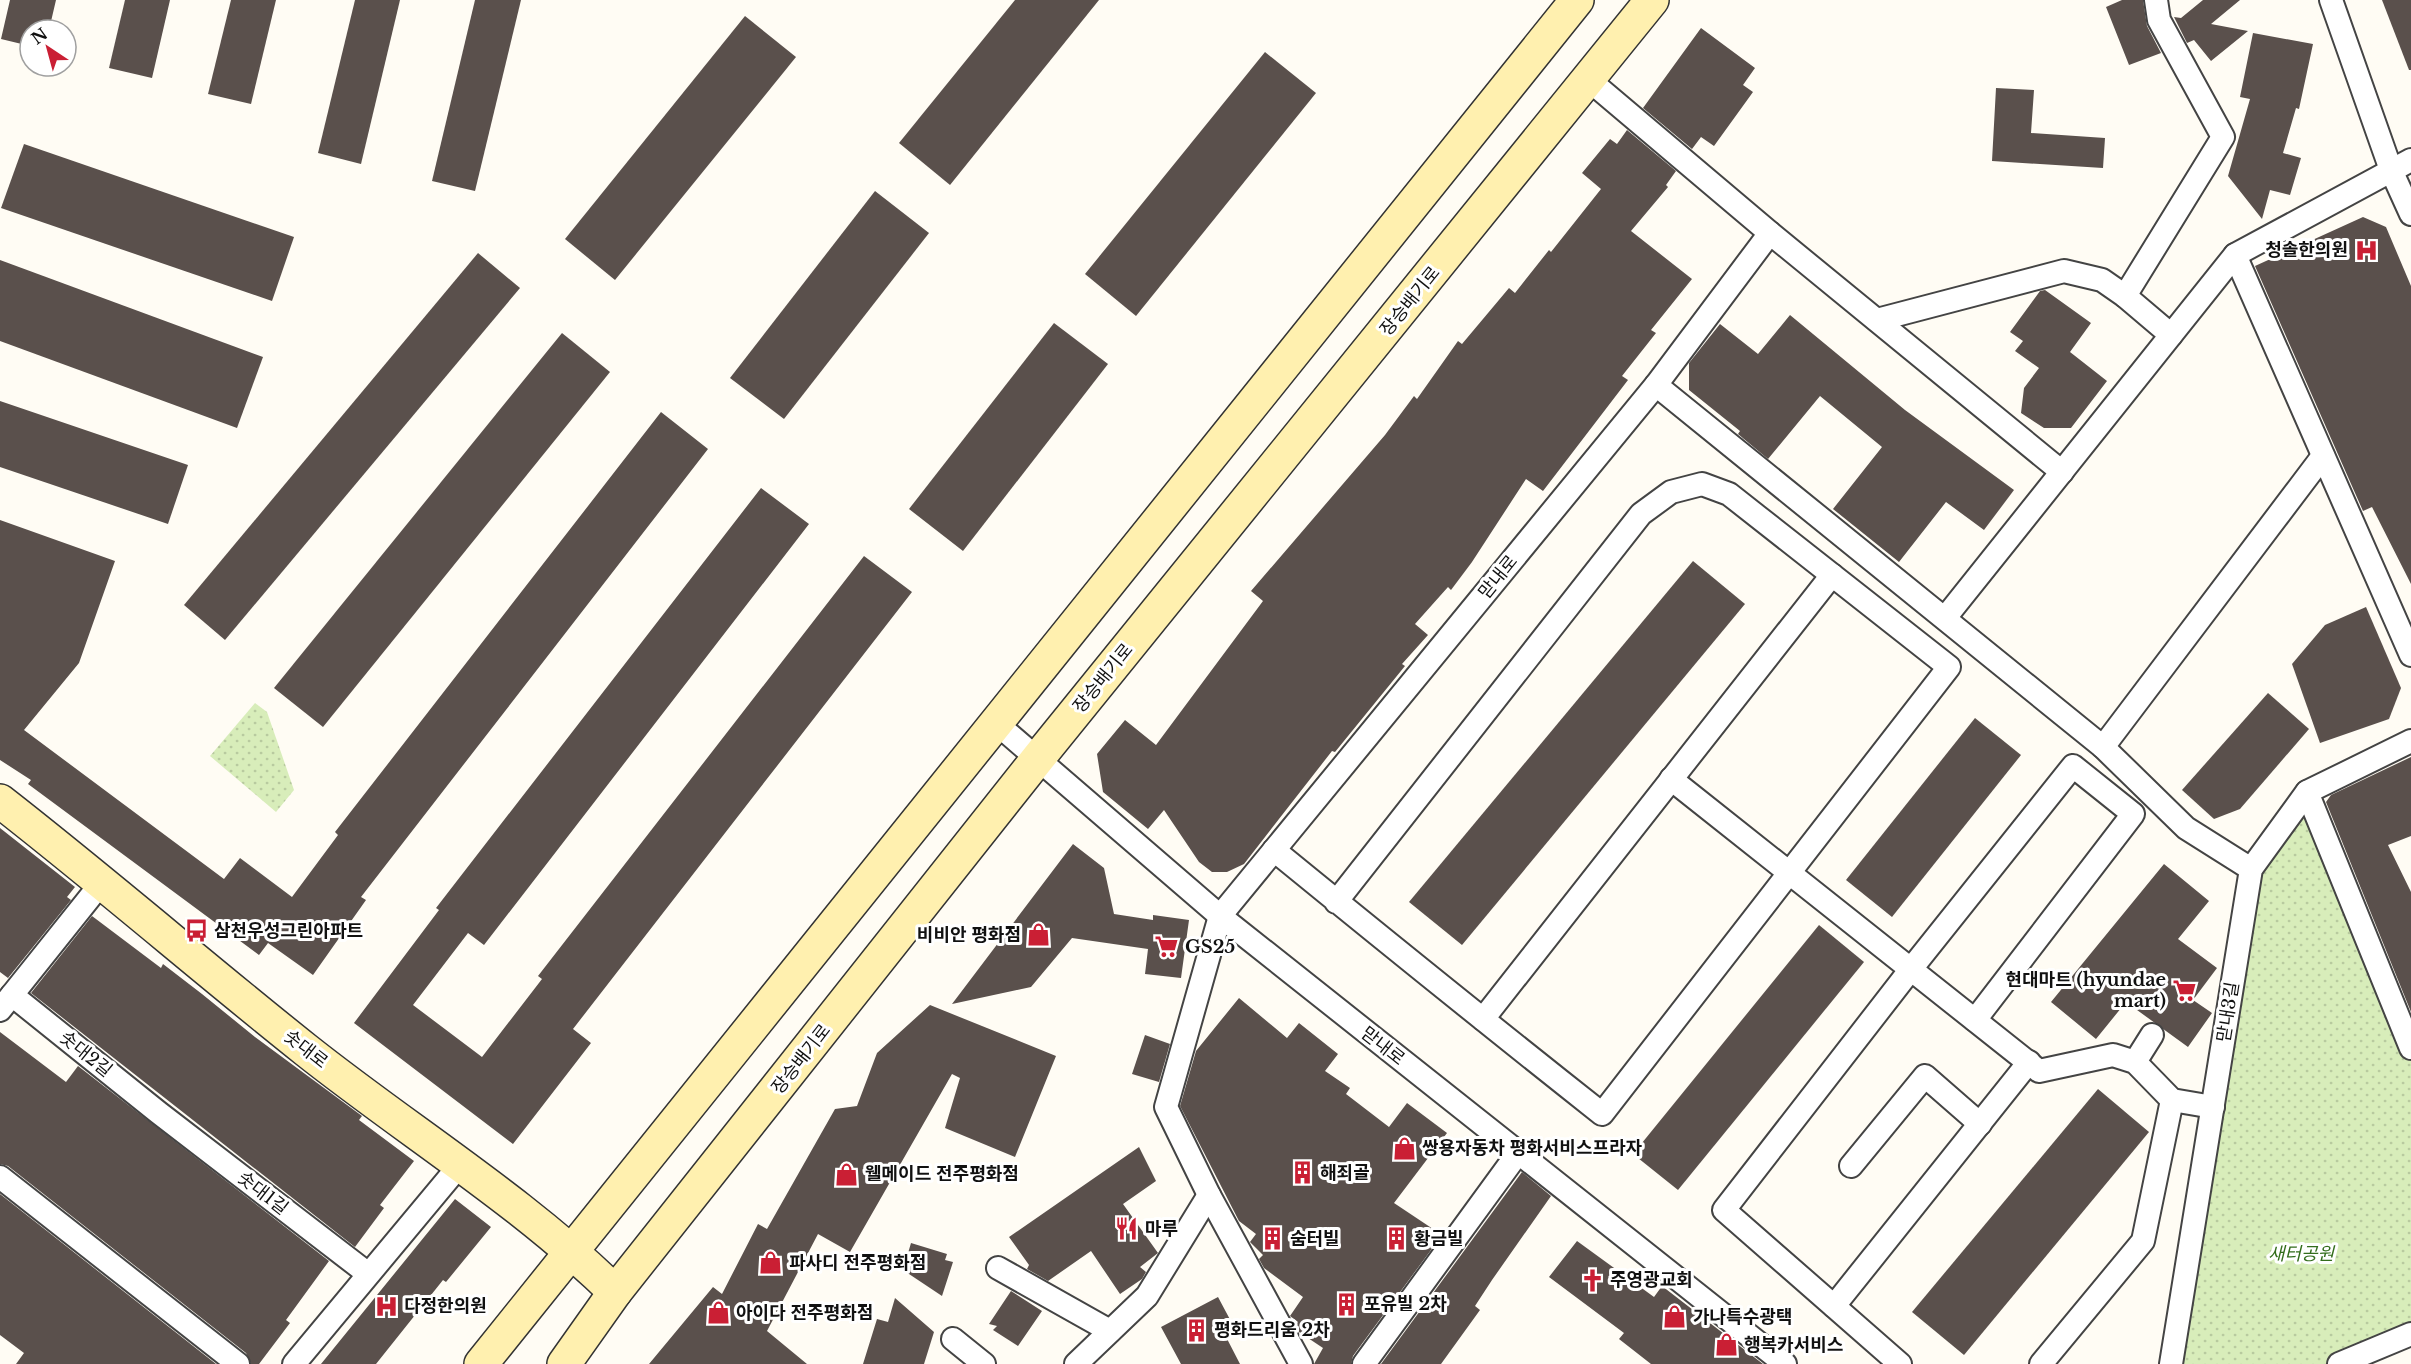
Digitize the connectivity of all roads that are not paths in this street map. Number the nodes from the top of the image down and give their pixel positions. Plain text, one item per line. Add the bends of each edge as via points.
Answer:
1 (1577, 0) edge
2 (1652, 0) edge
3 (2156, 0) edge
4 (2331, 0) edge
5 (1589, 80) junction
6 (2401, 165) edge
7 (2411, 214) edge
8 (1770, 233) junction
9 (2235, 255) junction
10 (2125, 296) junction
11 (1877, 320) junction
12 (2171, 335) junction
13 (1656, 385) junction
14 (2323, 456) junction
15 (2062, 472) junction
16 (1832, 575) junction
17 (1945, 618) junction
18 (2411, 655) edge
19 (996, 723) junction
20 (2411, 741) edge
21 (2103, 747) junction
22 (1039, 758) junction
23 (1671, 779) junction
24 (2307, 792) junction
25 (0, 801) edge
26 (1274, 850) junction
27 (2251, 869) junction
28 (1789, 873) junction
29 (103, 881) junction
30 (1336, 902) junction
31 (1220, 916) junction
32 (1911, 969) junction
33 (6, 1002) edge
34 (1483, 1019) junction
35 (1975, 1020) junction
36 (2152, 1035) dead end
37 (2411, 1048) edge
38 (2029, 1062) junction
39 (2135, 1062) junction
40 (2172, 1100) junction
41 (2213, 1107) junction
42 (159, 1113) joint
43 (1980, 1124) junction
44 (1518, 1153) junction
45 (459, 1166) junction
46 (1851, 1166) dead end
47 (0, 1177) edge
48 (1209, 1195) junction
49 (572, 1249) junction
50 (998, 1268) dead end
51 (367, 1274) junction
52 (615, 1292) junction
53 (1834, 1306) junction
54 (1110, 1331) junction
55 (2411, 1334) edge
56 (953, 1339) dead end
57 (492, 1360) edge
58 (238, 1364) edge
59 (294, 1364) edge
60 (564, 1364) edge
61 (984, 1364) edge
62 (1076, 1364) edge
63 (1301, 1364) edge
64 (1364, 1364) edge
65 (1785, 1364) edge
66 (1900, 1364) edge
67 (2041, 1364) edge
68 (2171, 1364) edge
69 (2339, 1364) edge

1 - 19 street
2 - 5 street, 장승배기로
3 - 10 street via 2159,20 2223,137
4 - 6 street
5 - 8 street
5 - 22 street, 장승배기로
6 - 7 street
6 - 9 street
8 - 11 street
8 - 13 street, 맏내로
9 - 12 street
9 - 14 street
10 - 11 street via 2102,280 2064,271
10 - 12 street
11 - 15 street
12 - 15 street
13 - 17 street
13 - 26 street, 맏내로
14 - 18 street
14 - 21 street
15 - 17 street
16 - 23 street
16 - 28 street via 1949,668
16 - 30 street via 1729,494 1702,484 1671,492 1641,514
17 - 21 street
19 - 22 street, 맏내로
19 - 49 street
20 - 24 street, 맏내3길
21 - 27 street via 2187,828
22 - 31 street, 맏내로
22 - 52 street, 장승배기로
23 - 28 street
23 - 34 street
24 - 27 street, 맏내3길
24 - 37 street
25 - 29 street, 솟대로
26 - 30 street
26 - 31 street, 맏내로
27 - 41 street, 맏내3길
28 - 32 street
28 - 34 street via 1602,1114
29 - 33 street, 솟대2길
29 - 45 street, 솟대로 via 306,1050
30 - 34 street
31 - 44 street, 맏내로
31 - 48 street, 맏내로 via 1166,1107
32 - 35 street
32 - 35 street via 2073,766 2133,814
32 - 53 street via 1724,1210
33 - 42 street, 솟대2길
35 - 38 street
36 - 39 street
38 - 39 street via 2039,1071 2114,1055
38 - 43 street
39 - 40 street
40 - 41 street
40 - 67 street via 2142,1241
41 - 68 street, 맏내3길
42 - 51 street, 솟대1길
43 - 46 street via 1924,1076
43 - 53 street
44 - 64 street
44 - 65 street, 맏내로
45 - 49 street, 솟대로
45 - 51 street
47 - 58 street
48 - 54 street via 1147,1296
48 - 63 street, 맏내로
49 - 52 street, 솟대로
49 - 57 street
50 - 54 street
51 - 59 street
52 - 60 street, 장승배기로
53 - 66 street
54 - 62 street
55 - 69 street
56 - 61 street

